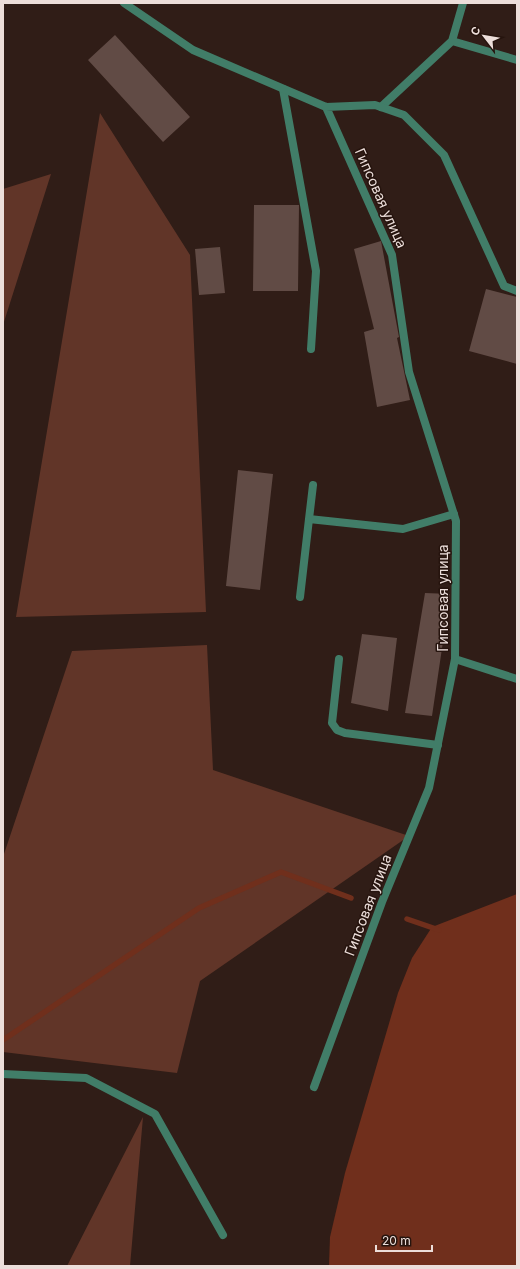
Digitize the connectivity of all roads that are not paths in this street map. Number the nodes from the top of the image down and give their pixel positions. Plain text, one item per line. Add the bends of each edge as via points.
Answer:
1 (124, 3) edge
2 (463, 3) edge
3 (452, 41) junction
4 (517, 60) edge
5 (283, 89) junction
6 (326, 107) junction
7 (381, 107) junction
8 (517, 291) edge
9 (311, 349) dead end
10 (312, 485) dead end
11 (454, 514) junction
12 (309, 519) junction
13 (300, 596) dead end
14 (339, 659) dead end
15 (455, 659) junction
16 (517, 679) edge
17 (438, 745) junction
18 (3, 1074) edge
19 (314, 1087) dead end
20 (222, 1235) dead end

1 - 5 street via 193,50
2 - 3 street
3 - 4 street
3 - 7 street
5 - 6 street
5 - 9 street via 316,271
6 - 7 street
6 - 11 street, Гипсовая улица via 392,255 409,372
7 - 8 street via 404,115 444,155 504,286
10 - 12 street
11 - 12 street via 403,529
11 - 15 street, Гипсовая улица
12 - 13 street
14 - 17 street via 332,723 337,730
15 - 16 street
15 - 17 street, Гипсовая улица
17 - 19 street, Гипсовая улица via 429,788 382,902
18 - 20 street via 86,1078 155,1114

